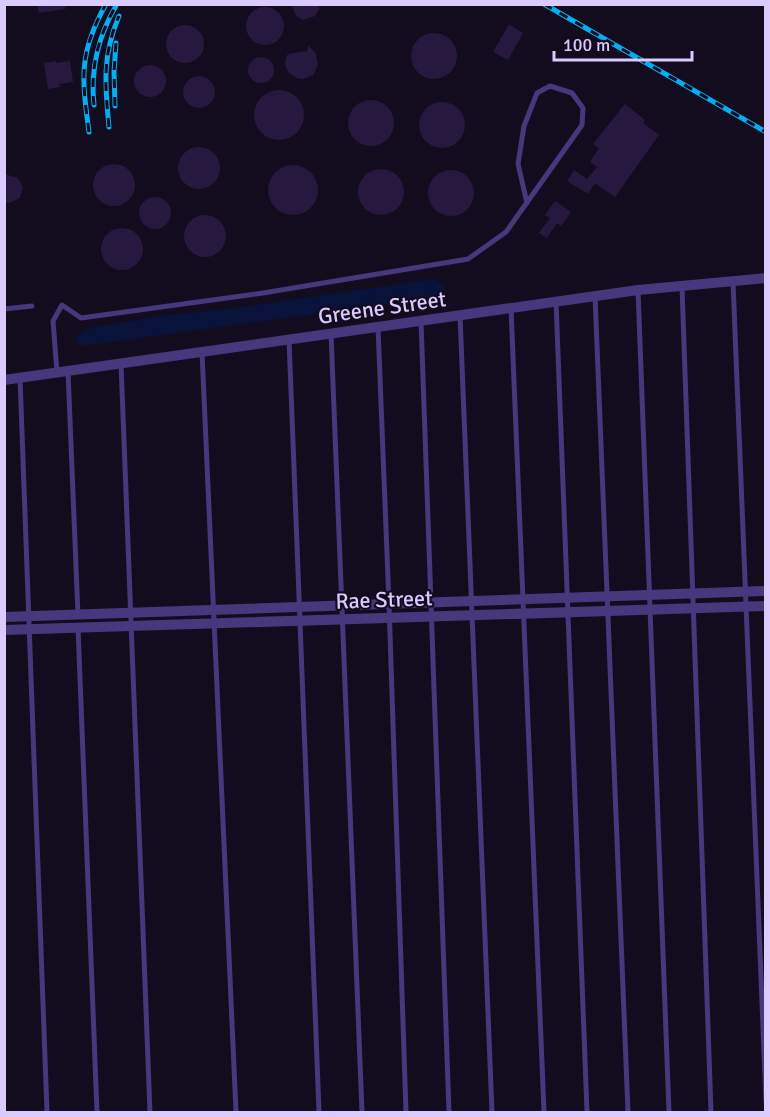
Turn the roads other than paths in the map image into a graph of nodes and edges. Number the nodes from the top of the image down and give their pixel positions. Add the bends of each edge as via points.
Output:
1 (527, 203) junction
2 (765, 278) edge
3 (733, 280) junction
4 (682, 285) junction
5 (638, 290) junction
6 (595, 296) junction
7 (556, 302) junction
8 (32, 306) dead end
9 (511, 308) junction
10 (4, 309) edge
11 (460, 315) junction
12 (421, 321) junction
13 (378, 327) junction
14 (331, 333) junction
15 (289, 339) junction
16 (202, 352) junction
17 (121, 363) junction
18 (63, 372) junction
19 (20, 378) junction
20 (4, 380) edge
21 (765, 591) edge
22 (746, 592) junction
23 (694, 593) junction
24 (651, 595) junction
25 (607, 596) junction
26 (568, 598) junction
27 (523, 599) junction
28 (472, 601) junction
29 (431, 602) junction
30 (389, 604) junction
31 (342, 606) junction
32 (765, 606) edge
33 (299, 607) junction
34 (746, 607) junction
35 (694, 609) junction
36 (213, 610) junction
37 (652, 610) junction
38 (608, 611) junction
39 (569, 612) junction
40 (130, 613) junction
41 (524, 613) junction
42 (78, 615) junction
43 (472, 615) junction
44 (29, 616) junction
45 (4, 617) edge
46 (431, 617) junction
47 (390, 618) junction
48 (343, 619) junction
49 (300, 621) junction
50 (214, 623) junction
51 (131, 625) junction
52 (78, 627) junction
53 (29, 629) junction
54 (4, 630) edge
55 (765, 1102) edge
56 (47, 1113) edge
57 (97, 1113) edge
58 (150, 1113) edge
59 (236, 1113) edge
60 (319, 1113) edge
61 (362, 1113) edge
62 (406, 1113) edge
63 (449, 1113) edge
64 (492, 1113) edge
65 (543, 1113) edge
66 (587, 1113) edge
67 (628, 1113) edge
68 (669, 1113) edge
69 (711, 1113) edge

1 - 1 lane via 582,125 583,108 572,93 550,86 537,93 524,126 518,164
1 - 18 lane via 506,232 468,259 81,318 62,305 53,321
2 - 3 street, Greene Street
3 - 4 street, Greene Street
3 - 22 lane
4 - 5 street, Greene Street
4 - 23 lane
5 - 6 street, Greene Street
5 - 24 lane
6 - 7 street, Greene Street
6 - 25 lane
7 - 9 street, Greene Street
7 - 26 lane
8 - 10 lane
9 - 11 street, Greene Street
9 - 27 lane
11 - 12 street, Greene Street
11 - 28 lane
12 - 13 street, Greene Street
12 - 29 lane
13 - 14 street, Greene Street
13 - 30 lane
14 - 15 street, Greene Street
14 - 31 lane
15 - 16 street, Greene Street
15 - 33 lane
16 - 17 street, Greene Street
16 - 36 lane
17 - 18 street, Greene Street
17 - 40 lane
18 - 19 street, Greene Street
18 - 42 lane
19 - 20 street, Greene Street
19 - 44 lane
21 - 22 street, Rae Street
22 - 23 street, Rae Street
22 - 34 lane
23 - 24 street, Rae Street
23 - 35 lane
24 - 25 street, Rae Street
24 - 37 lane
25 - 26 street, Rae Street
25 - 38 lane
26 - 27 street, Rae Street
26 - 39 lane
27 - 28 street, Rae Street
27 - 41 lane
28 - 29 street, Rae Street
28 - 43 lane
29 - 30 street, Rae Street
29 - 46 lane
30 - 31 street, Rae Street
30 - 47 lane
31 - 33 street, Rae Street
31 - 48 lane
32 - 34 street, Rae Street
33 - 36 street, Rae Street
33 - 49 lane
34 - 35 street, Rae Street
34 - 55 lane
35 - 37 street, Rae Street
35 - 69 lane
36 - 40 street, Rae Street
36 - 50 lane
37 - 38 street, Rae Street
37 - 68 lane
38 - 39 street, Rae Street
38 - 67 lane
39 - 41 street, Rae Street
39 - 66 lane
40 - 42 street, Rae Street
40 - 51 lane
41 - 43 street, Rae Street
41 - 65 lane
42 - 44 street, Rae Street
42 - 52 lane
43 - 46 street, Rae Street
43 - 64 lane
44 - 45 street, Rae Street
44 - 53 lane
46 - 47 street, Rae Street
46 - 63 lane
47 - 48 street, Rae Street
47 - 62 lane
48 - 49 street, Rae Street
48 - 61 lane
49 - 50 street, Rae Street
49 - 60 lane
50 - 51 street, Rae Street
50 - 59 lane
51 - 52 street, Rae Street
51 - 58 lane
52 - 53 street, Rae Street
52 - 57 lane
53 - 54 street, Rae Street
53 - 56 lane

